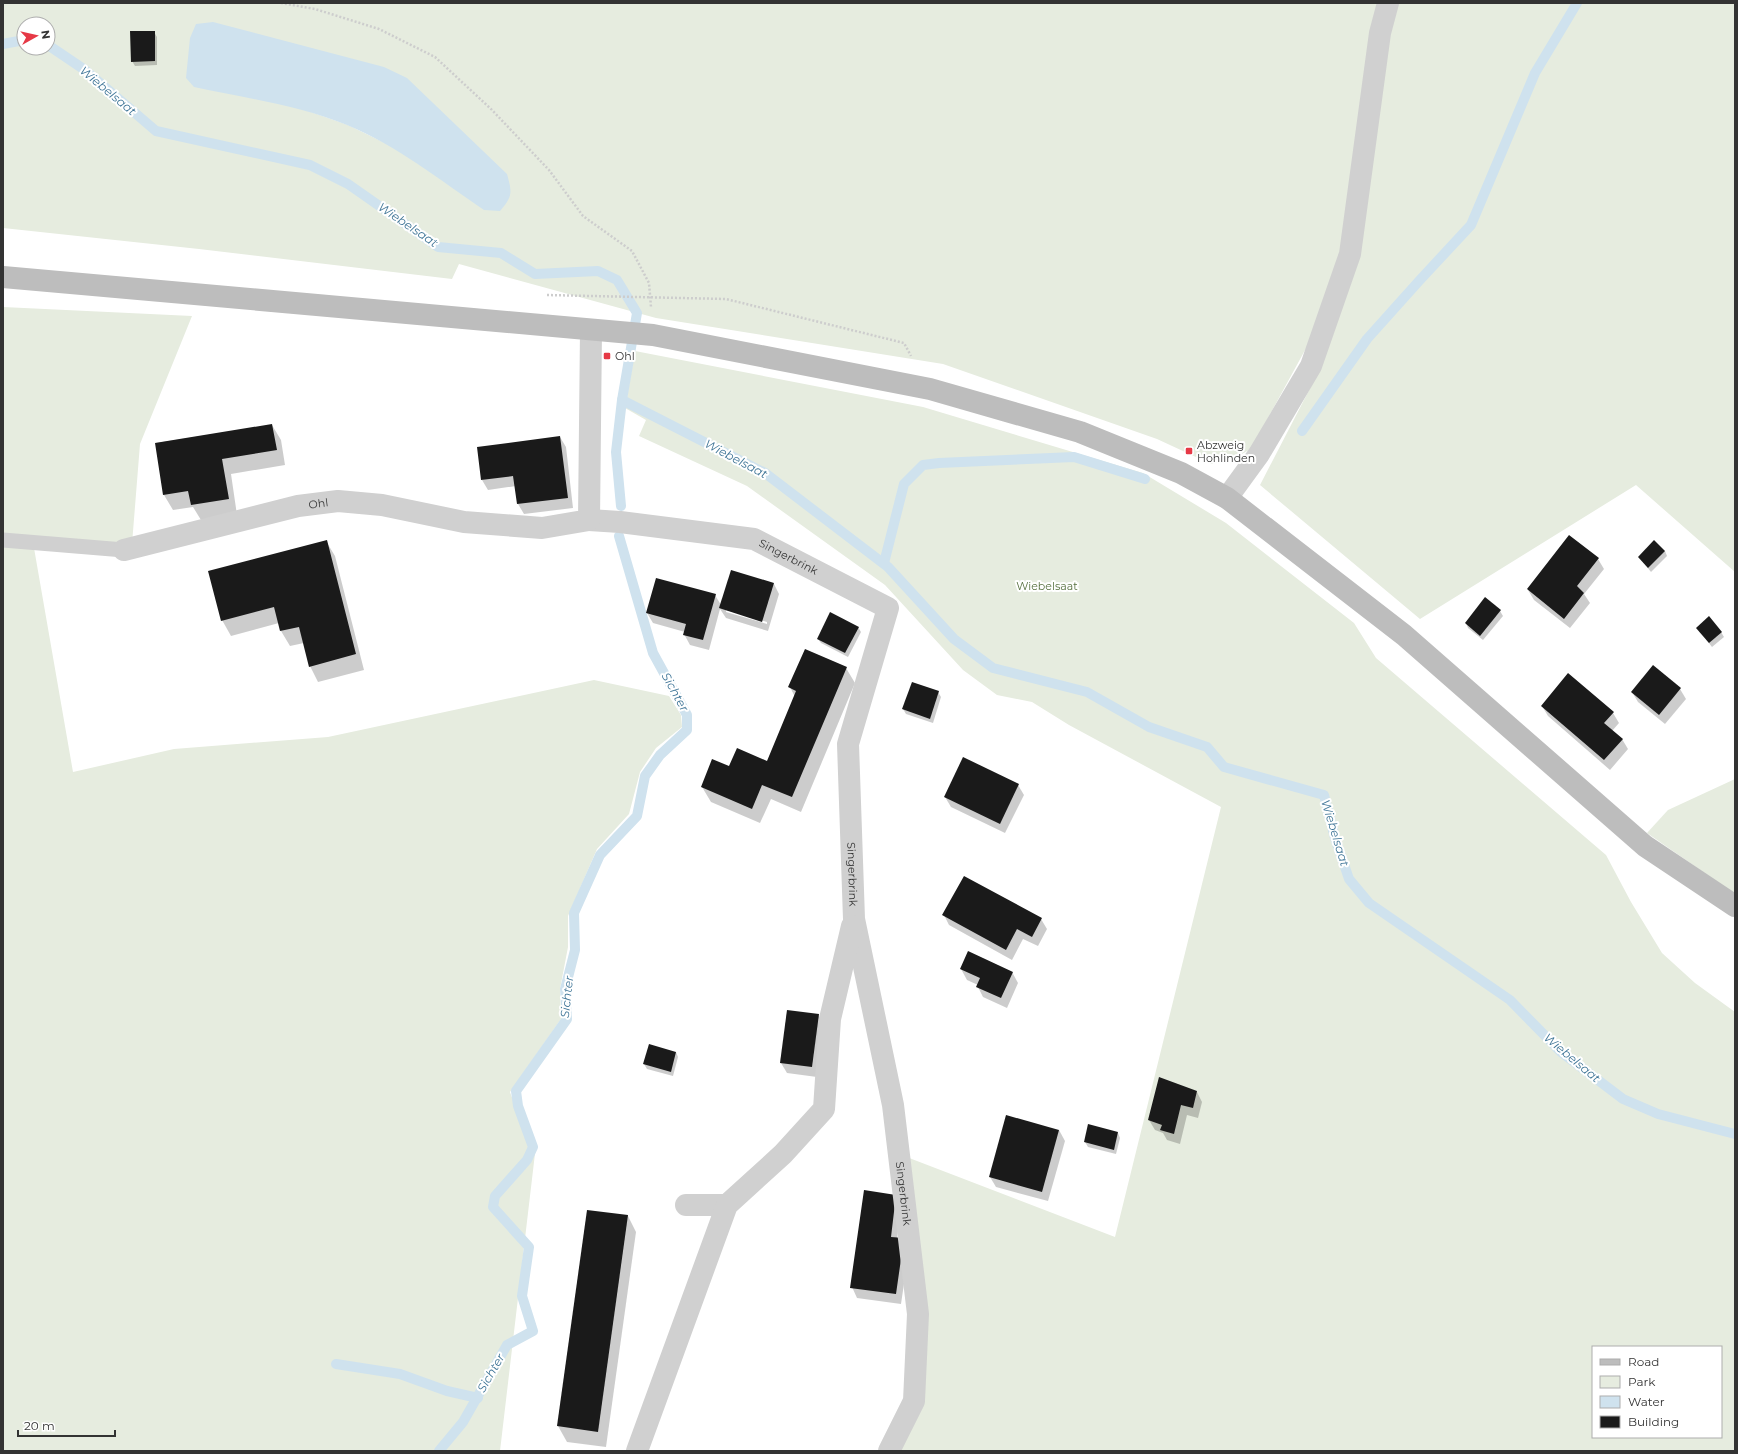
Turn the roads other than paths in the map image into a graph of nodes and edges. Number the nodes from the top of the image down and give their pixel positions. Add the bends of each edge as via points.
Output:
1 (1388, 3) edge
2 (3, 277) edge
3 (599, 331) junction
4 (1227, 498) junction
5 (589, 520) junction
6 (3, 540) edge
7 (124, 550) joint
8 (1735, 906) edge
9 (854, 920) junction
10 (686, 1205) dead end
11 (727, 1205) junction
12 (636, 1451) edge
13 (889, 1451) edge

1 - 4 street via 1380,33 1350,254 1311,366 1260,454
2 - 3 main road
3 - 4 main road via 653,335 930,389 1080,432 1181,473
3 - 5 street
4 - 8 main road via 1404,635 1644,846
5 - 7 street, Ohl via 542,528 488,524 464,522 382,505 338,501 298,506
5 - 9 street, Singerbrink via 754,539 888,608 848,744
6 - 7 lane
9 - 11 street via 830,1019 824,1109 783,1154
9 - 13 street, Singerbrink via 893,1104 918,1314 914,1401
10 - 11 street
11 - 12 street

